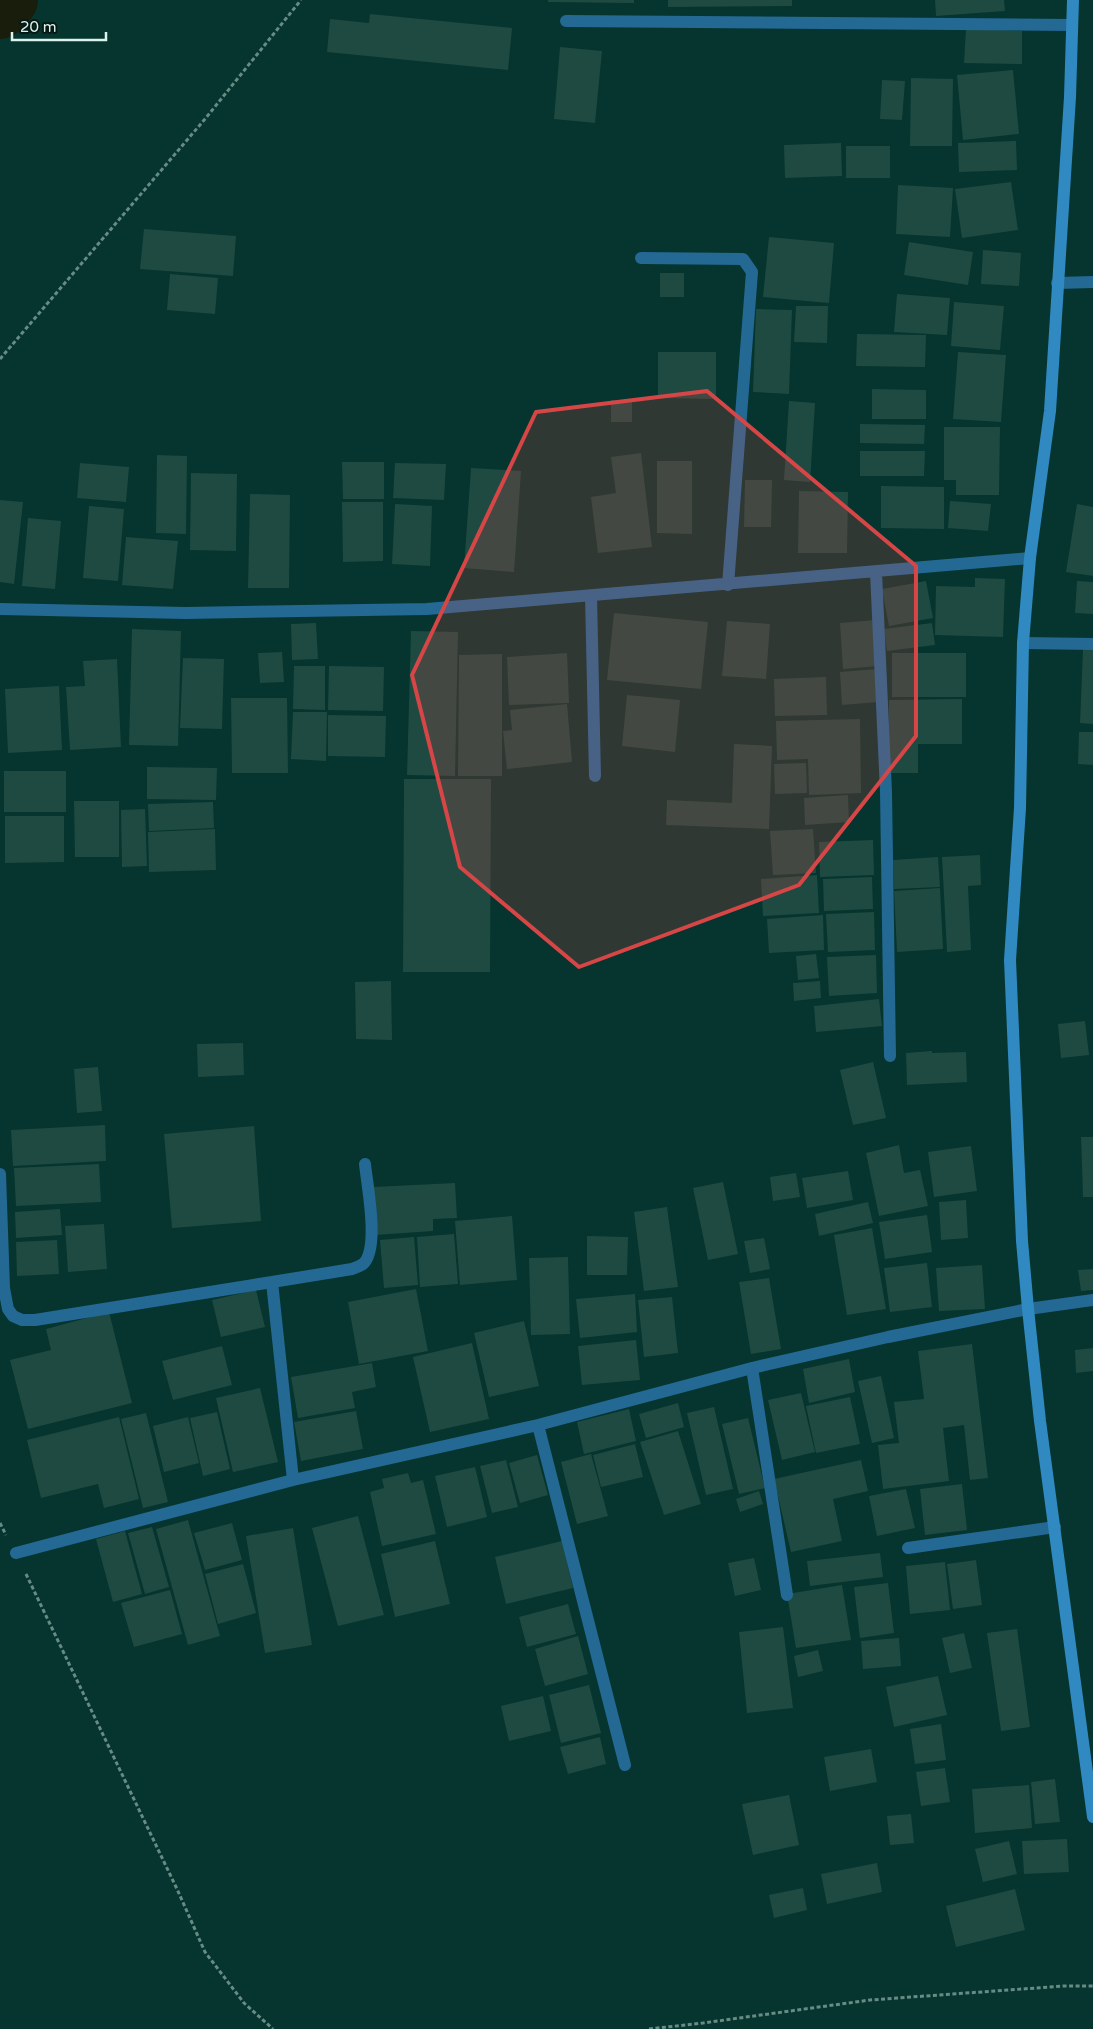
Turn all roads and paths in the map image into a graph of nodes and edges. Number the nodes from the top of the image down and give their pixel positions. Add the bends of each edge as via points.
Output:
1 (302, 0) edge
2 (1073, 0) edge
3 (566, 21) dead end
4 (1072, 25) junction
5 (640, 258) dead end
6 (1093, 282) edge
7 (1057, 283) junction
8 (0, 359) edge
9 (1030, 558) junction
10 (876, 572) junction
11 (728, 585) junction
12 (591, 596) junction
13 (0, 608) edge
14 (1022, 643) junction
15 (1093, 644) edge
16 (595, 776) dead end
17 (890, 1056) dead end
18 (365, 1164) dead end
19 (0, 1174) edge
20 (272, 1282) junction
21 (1093, 1300) edge
22 (1028, 1309) junction
23 (752, 1368) junction
24 (538, 1425) junction
25 (293, 1480) junction
26 (0, 1522) edge
27 (1055, 1527) junction
28 (908, 1548) dead end
29 (16, 1553) junction
30 (787, 1595) dead end
31 (626, 1765) dead end
32 (1093, 1817) edge
33 (1093, 1986) edge
34 (273, 2029) edge
35 (649, 2029) edge

1 - 8 path via 199,127
2 - 4 main road
3 - 4 street
4 - 7 main road
5 - 11 street via 742,259 752,272
6 - 7 street
7 - 9 main road via 1050,411
9 - 10 street
9 - 14 main road
10 - 11 street
10 - 17 street via 886,792
11 - 12 street
12 - 13 street via 427,609 186,613
12 - 16 street
14 - 15 street
14 - 22 main road via 1020,808 1010,960
18 - 20 street via 373,1227 368,1258 352,1269
19 - 20 street via 4,1288 8,1309 22,1320
20 - 25 street
21 - 22 street
22 - 23 street
22 - 27 main road
23 - 24 street
23 - 30 street
24 - 25 street
24 - 31 street
25 - 29 street
26 - 29 path
27 - 28 street
27 - 32 main road
29 - 34 path via 205,1952 244,2003
33 - 35 path via 870,2000

